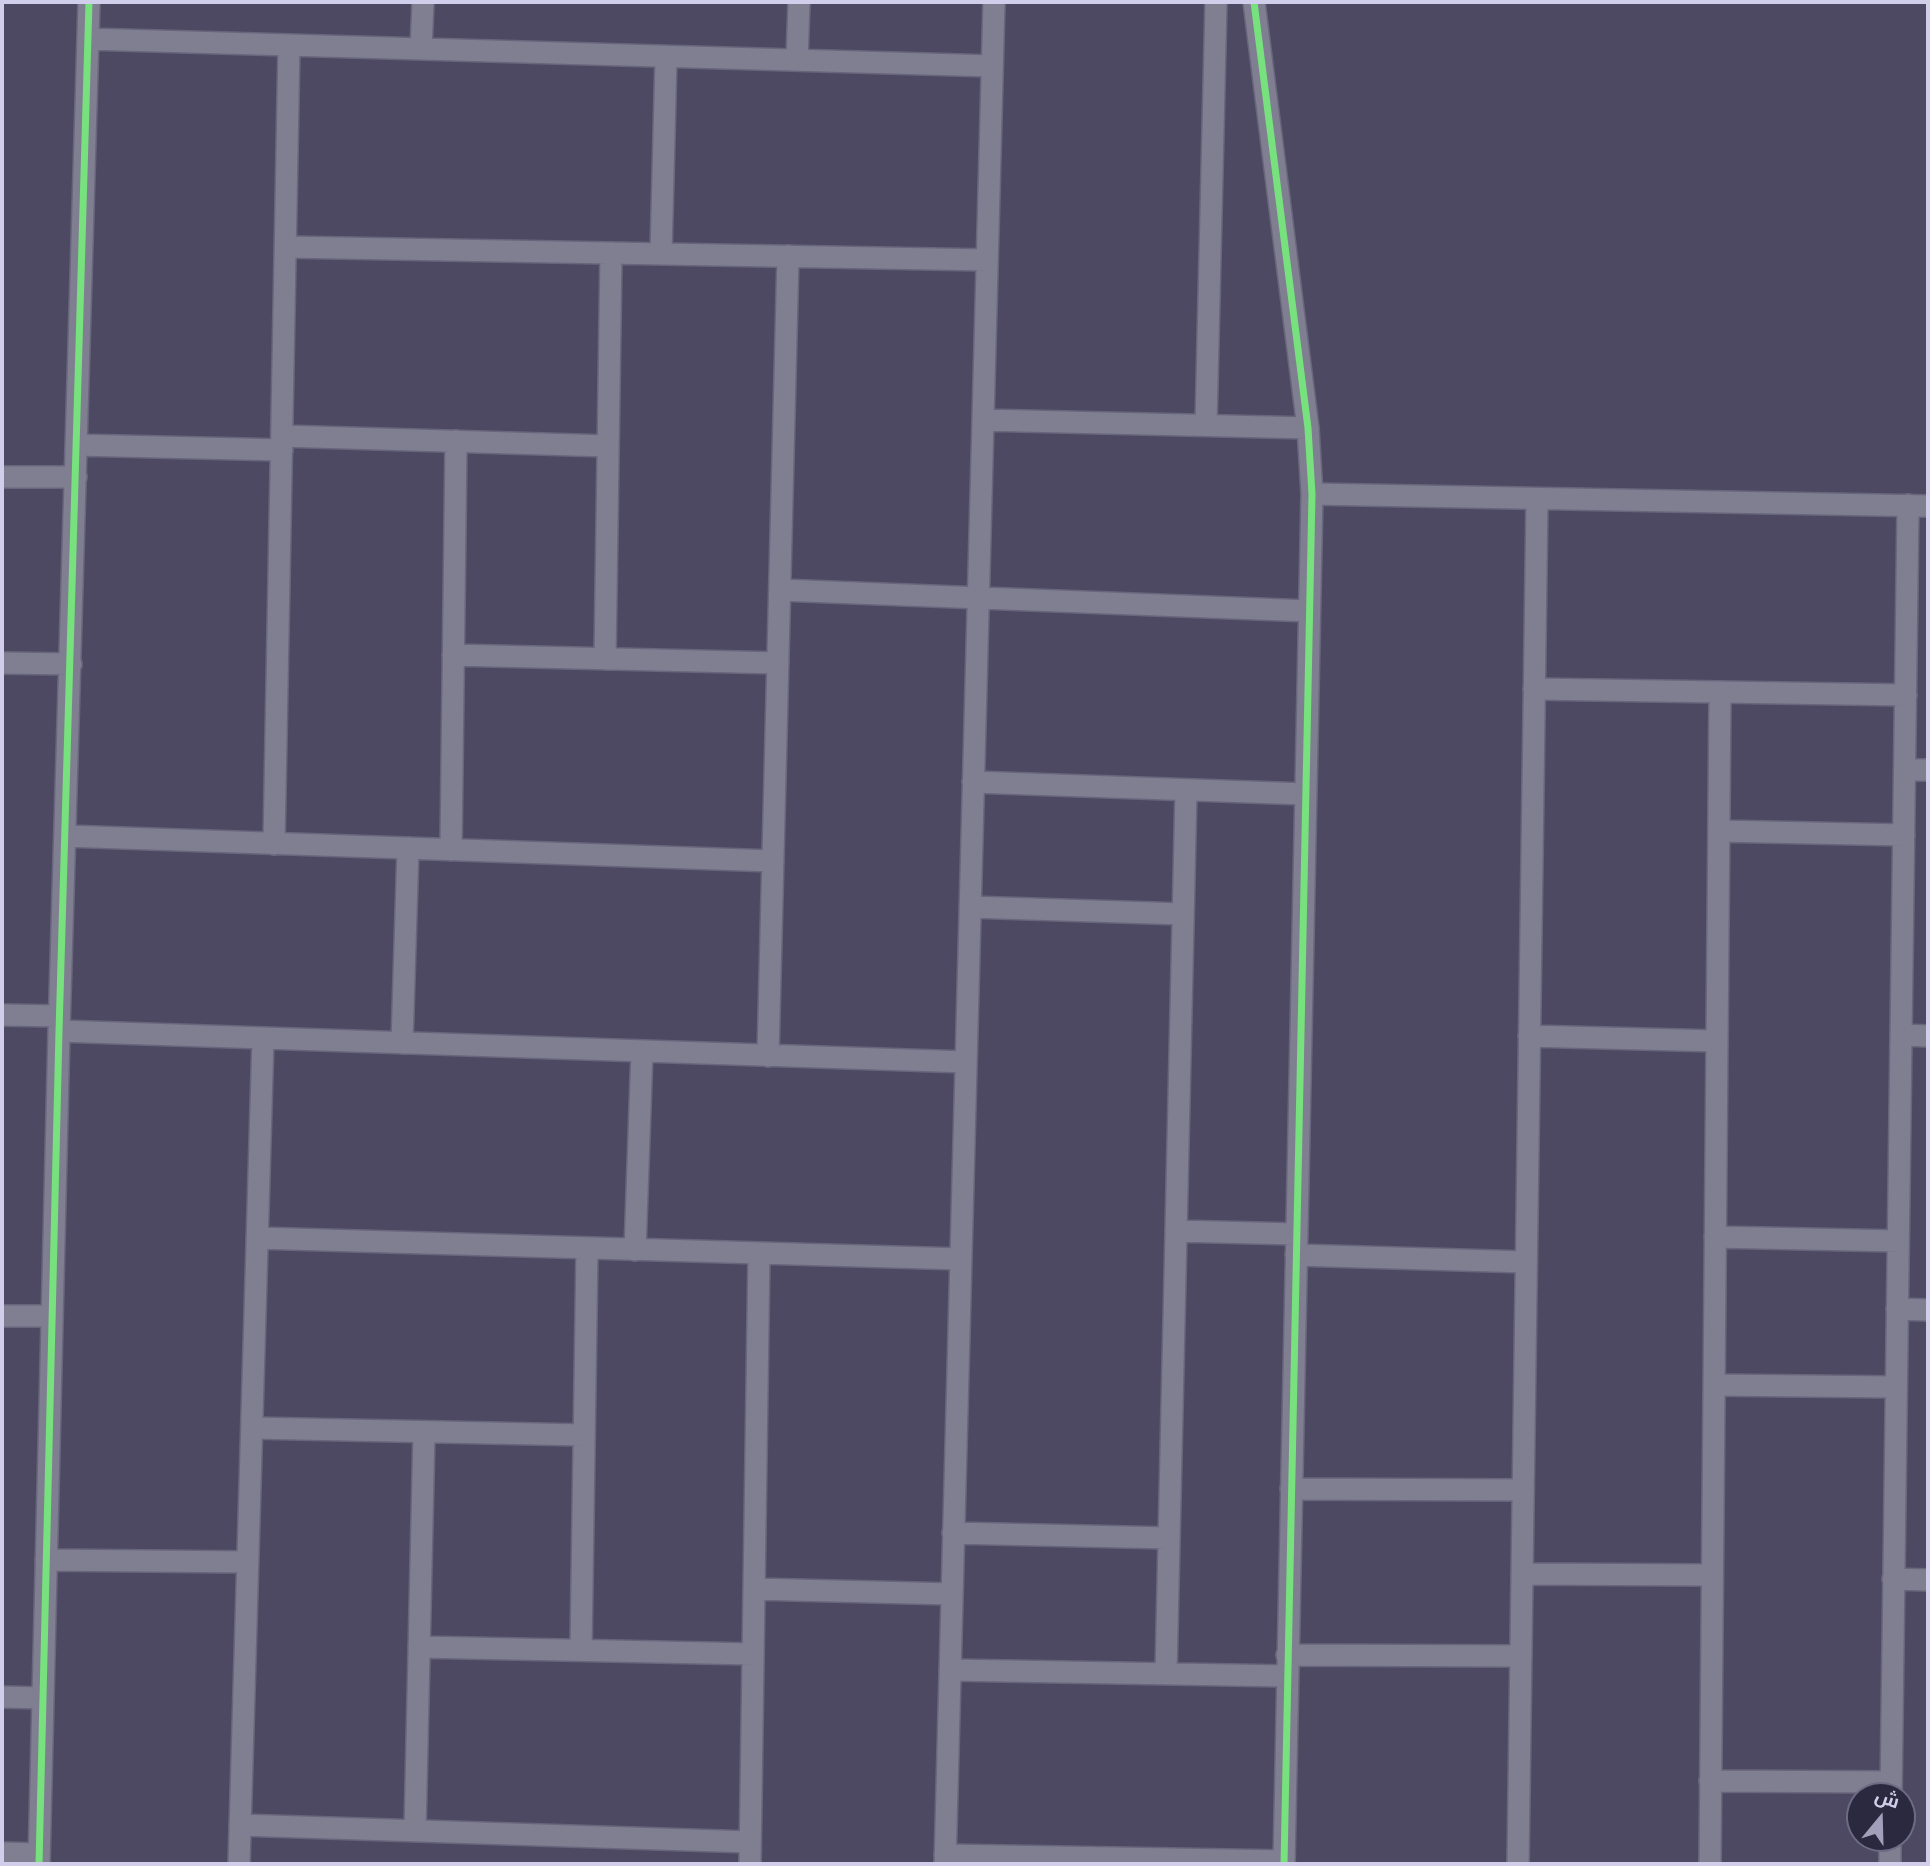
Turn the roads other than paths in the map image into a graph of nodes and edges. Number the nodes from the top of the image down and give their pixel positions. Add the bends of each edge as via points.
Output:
1 (89, 2) edge
2 (423, 2) edge
3 (799, 2) edge
4 (994, 2) edge
5 (1216, 2) edge
6 (1254, 2) edge
7 (88, 39) junction
8 (289, 45) junction
9 (421, 49) junction
10 (666, 57) junction
11 (797, 60) junction
12 (992, 66) junction
13 (286, 247) junction
14 (611, 253) junction
15 (661, 254) junction
16 (788, 256) junction
17 (988, 260) junction
18 (983, 420) junction
19 (1206, 425) junction
20 (1308, 428) junction
21 (456, 440) junction
22 (282, 443) junction
23 (77, 444) junction
24 (608, 446) junction
25 (2, 477) edge
26 (76, 478) junction
27 (1312, 494) junction
28 (1536, 499) junction
29 (1918, 506) edge
30 (780, 590) junction
31 (978, 598) junction
32 (1309, 611) junction
33 (453, 655) junction
34 (605, 659) junction
35 (2, 663) edge
36 (778, 663) junction
37 (71, 664) junction
38 (1534, 689) junction
39 (1720, 692) junction
40 (1906, 695) junction
41 (1905, 769) junction
42 (1928, 770) edge
43 (973, 782) junction
44 (1186, 790) junction
45 (1305, 794) junction
46 (1719, 831) junction
47 (1904, 835) junction
48 (66, 836) junction
49 (274, 844) junction
50 (408, 848) junction
51 (451, 850) junction
52 (773, 861) junction
53 (970, 907) junction
54 (1183, 914) junction
55 (2, 1015) edge
56 (59, 1024) junction
57 (1901, 1035) junction
58 (1529, 1036) junction
59 (1928, 1036) edge
60 (263, 1038) junction
61 (1717, 1041) junction
62 (402, 1043) junction
63 (642, 1051) junction
64 (768, 1055) junction
65 (966, 1062) junction
66 (1176, 1231) junction
67 (1715, 1237) junction
68 (257, 1238) junction
69 (1898, 1241) junction
70 (1296, 1245) junction
71 (587, 1248) junction
72 (635, 1250) junction
73 (759, 1253) junction
74 (961, 1259) junction
75 (1526, 1262) junction
76 (1897, 1309) junction
77 (1928, 1310) edge
78 (2, 1316) edge
79 (52, 1317) junction
80 (1714, 1385) junction
81 (1896, 1387) junction
82 (252, 1428) junction
83 (424, 1432) junction
84 (584, 1435) junction
85 (1291, 1489) junction
86 (1523, 1490) junction
87 (953, 1533) junction
88 (1169, 1538) junction
89 (46, 1560) junction
90 (247, 1562) junction
91 (1522, 1574) junction
92 (1712, 1575) junction
93 (1894, 1579) junction
94 (1928, 1580) edge
95 (754, 1589) junction
96 (952, 1594) junction
97 (419, 1647) junction
98 (581, 1650) junction
99 (753, 1654) junction
100 (1521, 1656) junction
101 (1287, 1665) junction
102 (950, 1670) junction
103 (1166, 1674) junction
104 (2, 1697) edge
105 (43, 1698) junction
106 (1710, 1781) junction
107 (1891, 1782) edge
108 (1846, 1787) edge
109 (240, 1825) junction
110 (415, 1831) junction
111 (750, 1842) junction
112 (2, 1853) edge
113 (39, 1859) edge
114 (945, 1860) edge
115 (1284, 1863) edge
116 (239, 1864) edge
117 (750, 1864) edge
118 (1518, 1864) edge
119 (1710, 1864) edge

1 - 7 street
2 - 9 street
3 - 11 street
4 - 12 street
5 - 19 street
6 - 20 street
7 - 8 street
7 - 23 street
8 - 9 street
8 - 13 street
9 - 10 street
10 - 11 street
10 - 15 street
11 - 12 street
12 - 17 street
13 - 14 street
13 - 22 street
14 - 15 street
14 - 24 street
15 - 16 street
16 - 17 street
16 - 30 street
17 - 18 street
18 - 19 street
18 - 31 street
19 - 20 street
20 - 27 street
21 - 22 street
21 - 24 street
21 - 33 street
22 - 23 street
22 - 49 street
23 - 26 street
24 - 34 street
25 - 26 street
26 - 37 street
27 - 28 street
27 - 32 street
28 - 29 street
28 - 38 street
29 - 40 street
30 - 31 street
30 - 36 street
31 - 32 street
31 - 43 street
32 - 45 street
33 - 34 street
33 - 51 street
34 - 36 street
35 - 37 street
36 - 52 street
37 - 48 street
38 - 39 street
38 - 58 street
39 - 40 street
39 - 46 street
40 - 41 street
41 - 42 street
41 - 47 street
43 - 44 street
43 - 53 street
44 - 45 street
44 - 54 street
45 - 70 street
46 - 47 street
46 - 61 street
47 - 57 street
48 - 49 street
48 - 56 street
49 - 50 street
50 - 51 street
50 - 62 street
51 - 52 street
52 - 64 street
53 - 54 street
53 - 65 street
54 - 66 street
55 - 56 street
56 - 60 street
56 - 79 street
57 - 59 street
57 - 69 street
58 - 61 street
58 - 75 street
60 - 62 street
60 - 68 street
61 - 67 street
62 - 63 street
63 - 64 street
63 - 72 street
64 - 65 street
65 - 74 street
66 - 70 street
66 - 88 street
67 - 69 street
67 - 80 street
68 - 71 street
68 - 82 street
69 - 76 street
70 - 75 street
70 - 85 street
71 - 72 street
71 - 84 street
72 - 73 street
73 - 74 street
73 - 95 street
74 - 87 street
75 - 86 street
76 - 77 street
76 - 81 street
78 - 79 street
79 - 89 street
80 - 81 street
80 - 92 street
81 - 93 street
82 - 83 street
82 - 90 street
83 - 84 street
83 - 97 street
84 - 98 street
85 - 86 street
85 - 101 street
86 - 91 street
87 - 88 street
87 - 96 street
88 - 103 street
89 - 90 street
89 - 105 street
90 - 109 street
91 - 92 street
91 - 100 street
92 - 106 street
93 - 94 street
93 - 107 street
95 - 96 street
95 - 99 street
96 - 102 street
97 - 98 street
97 - 110 street
98 - 99 street
99 - 111 street
100 - 101 street
100 - 118 street
101 - 103 street
101 - 115 street
102 - 103 street
102 - 114 street
104 - 105 street
105 - 113 street
106 - 108 street
106 - 119 street
109 - 110 street
109 - 116 street
110 - 111 street
111 - 117 street
112 - 113 street
114 - 115 street

